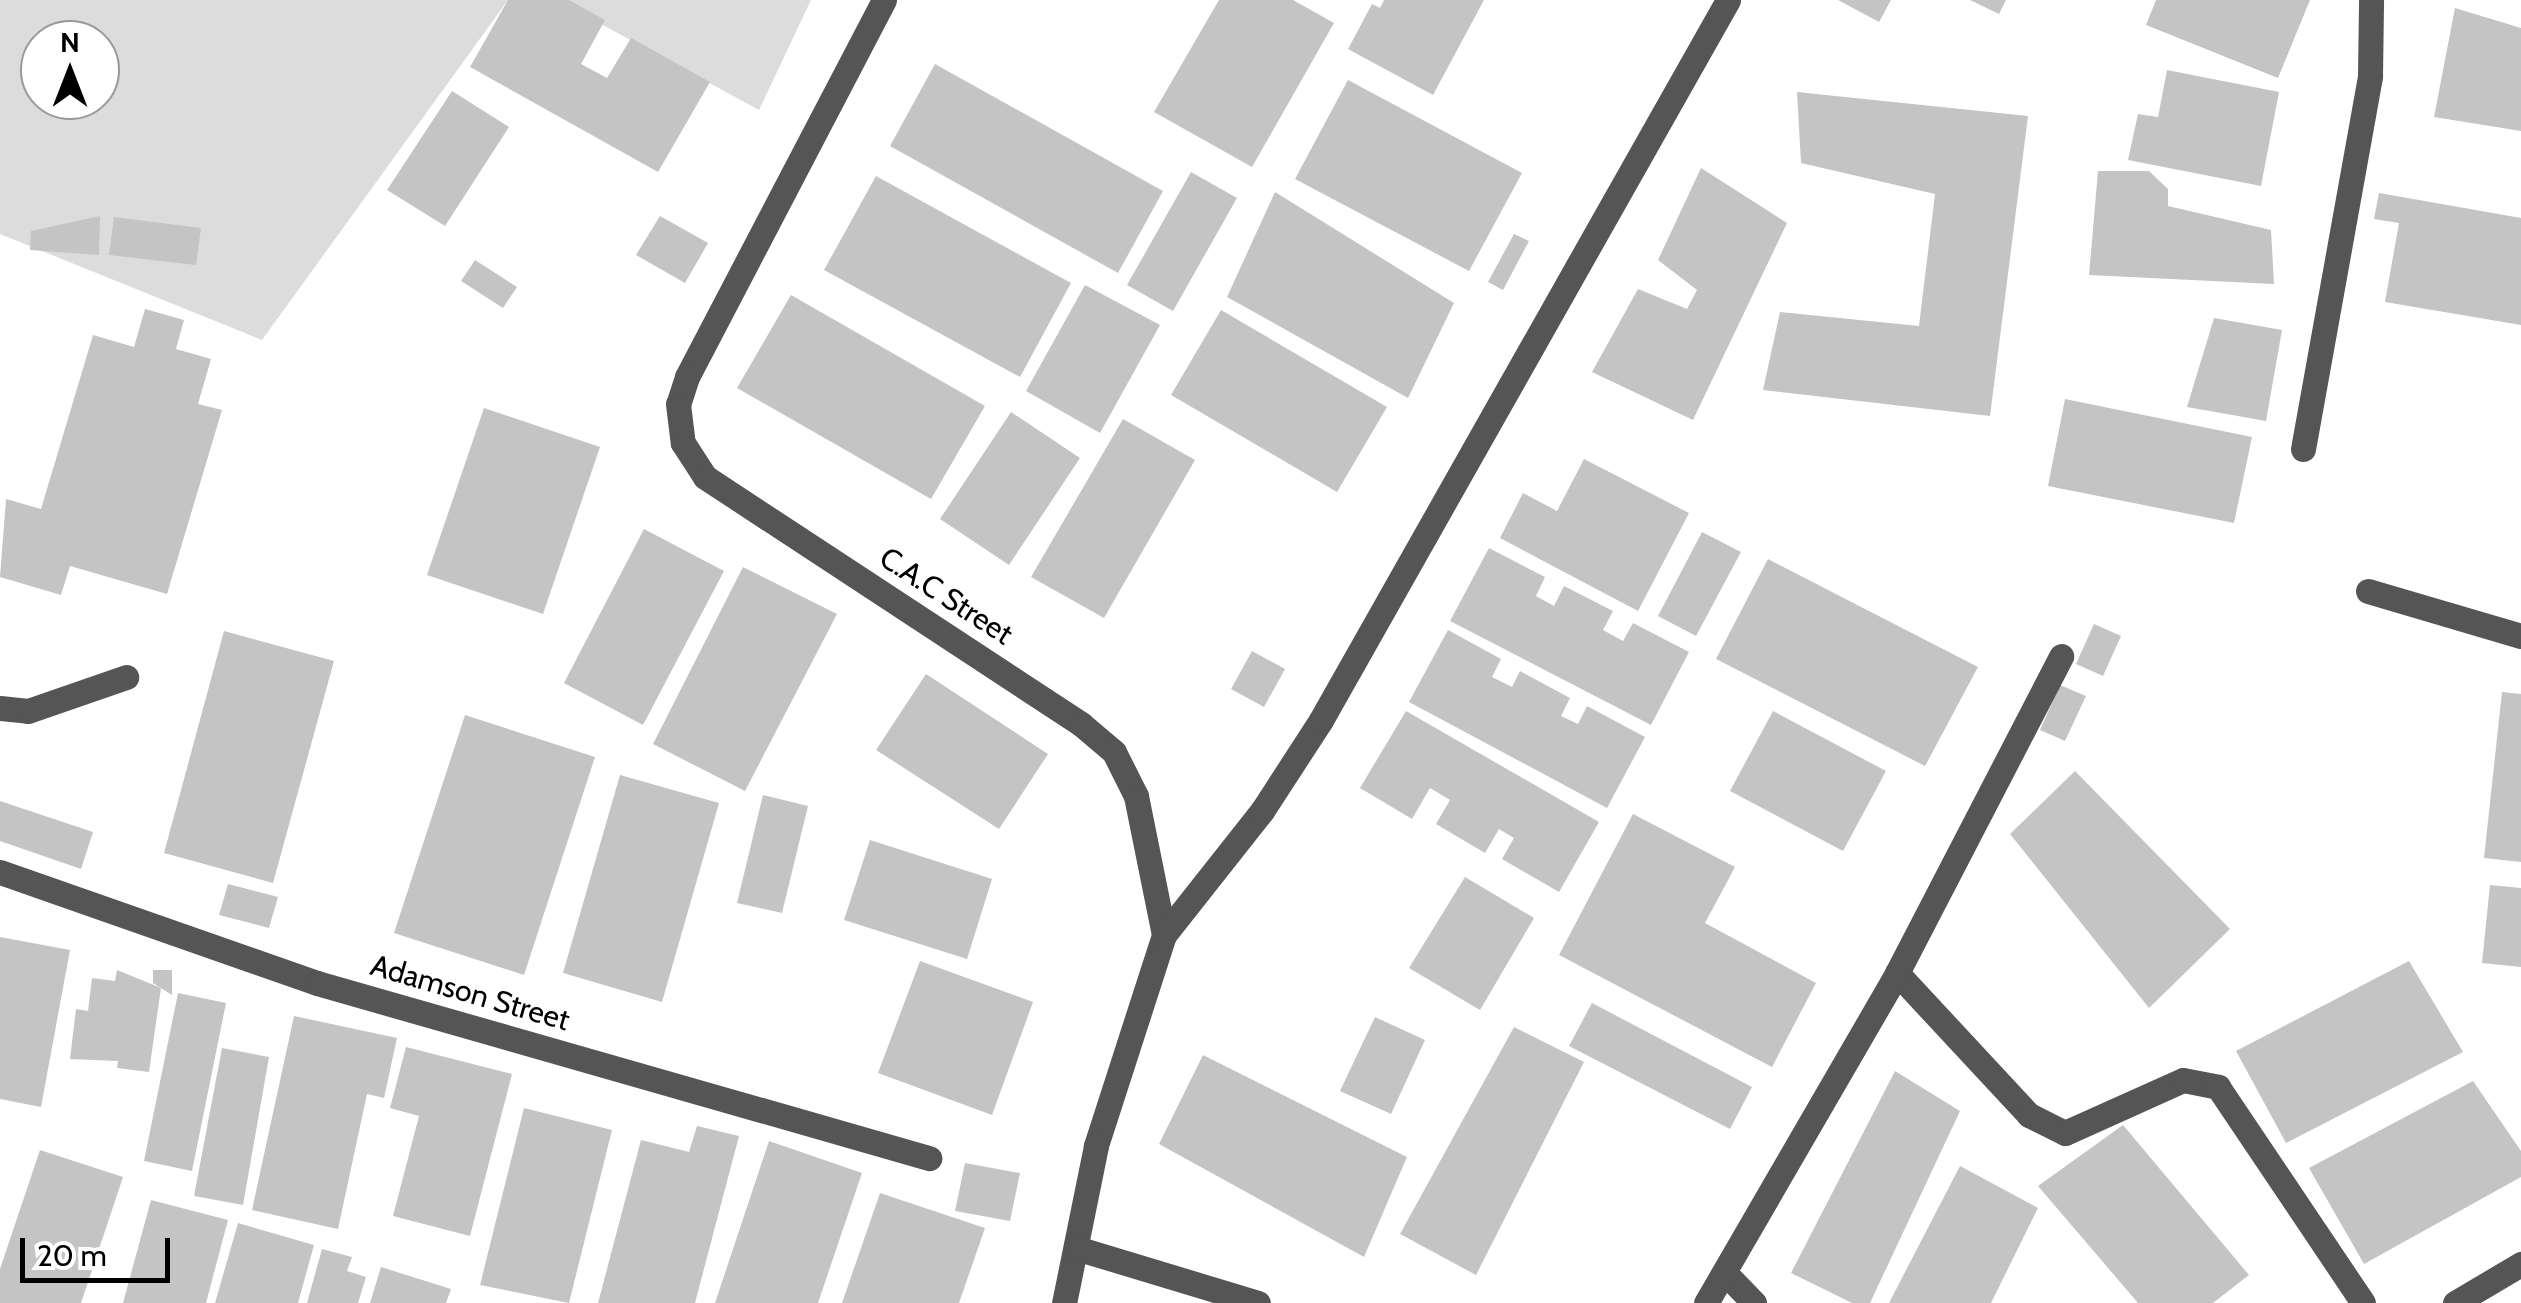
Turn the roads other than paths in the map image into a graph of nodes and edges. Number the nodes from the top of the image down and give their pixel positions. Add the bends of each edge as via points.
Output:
1 (884, 0) edge
2 (1728, 0) edge
3 (2371, 0) edge
4 (2303, 449) dead end
5 (2368, 591) dead end
6 (2521, 636) edge
7 (2061, 656) dead end
8 (126, 677) dead end
9 (0, 708) edge
10 (0, 872) edge
11 (1164, 935) junction
12 (1897, 974) junction
13 (929, 1158) dead end
14 (1076, 1248) junction
15 (2521, 1264) edge
16 (1726, 1274) junction
17 (1064, 1303) edge
18 (1258, 1303) edge
19 (1706, 1303) edge
20 (1754, 1303) edge
21 (2364, 1303) edge
22 (2454, 1303) edge

1 - 11 street, C.A.C Street via 687,377 678,404 682,444 705,477 1114,752 1136,796
2 - 11 street via 1321,720 1262,811
3 - 4 street via 2370,76
5 - 6 street
7 - 12 street
8 - 9 street via 28,710
10 - 13 street, Adamson Street via 316,983
11 - 14 street via 1128,1028
12 - 16 street
12 - 21 street via 2028,1115 2065,1133 2183,1080 2218,1086
14 - 17 street
14 - 18 street
15 - 22 street
16 - 19 street
16 - 20 street

